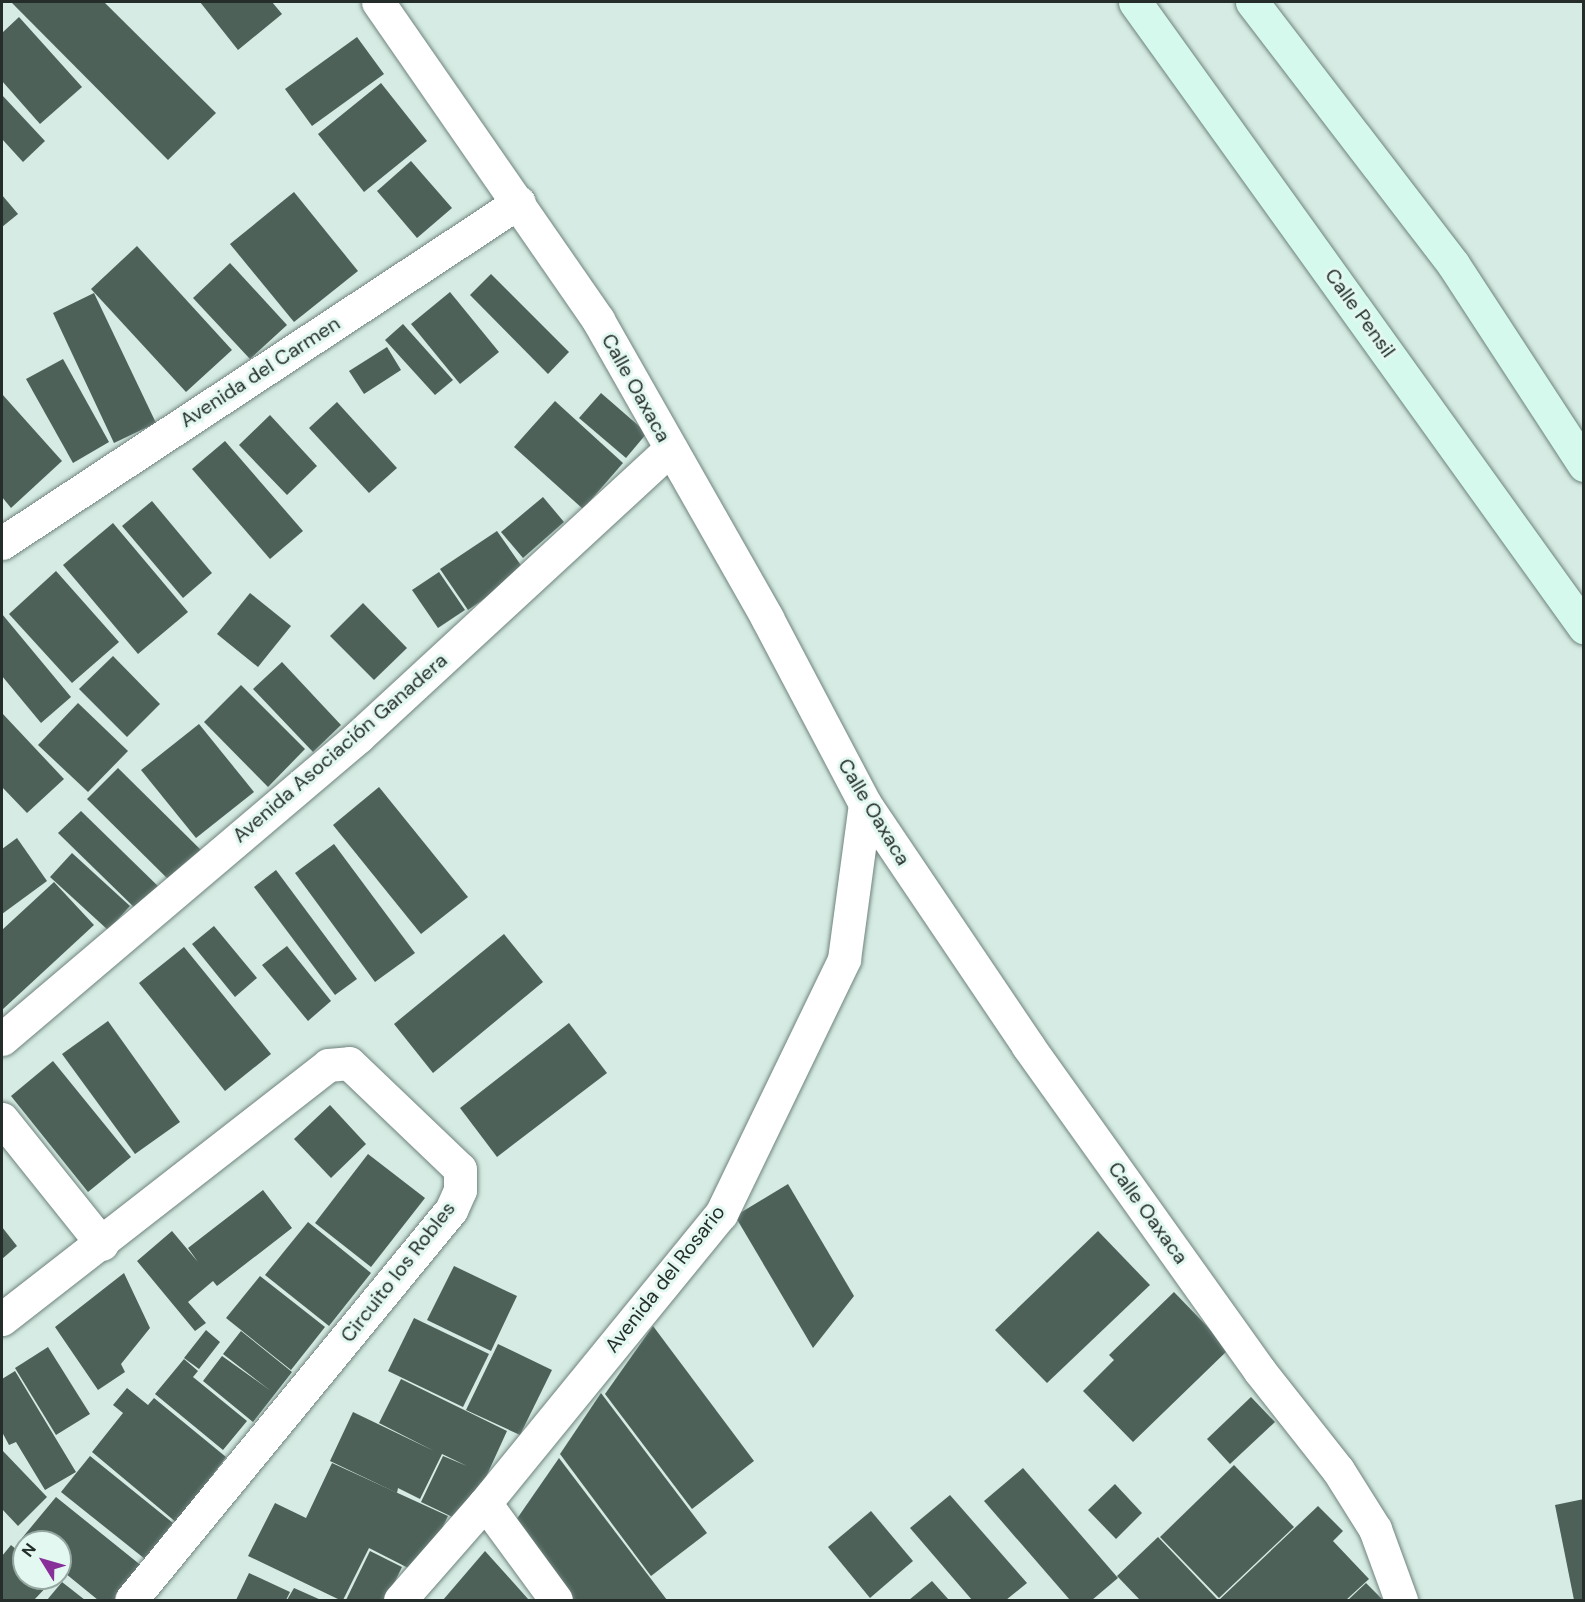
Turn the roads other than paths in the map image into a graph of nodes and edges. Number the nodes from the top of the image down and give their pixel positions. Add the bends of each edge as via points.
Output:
1 (378, 2) edge
2 (1135, 2) edge
3 (1251, 2) edge
4 (519, 202) junction
5 (670, 449) junction
6 (1584, 465) edge
7 (2, 543) edge
8 (1584, 627) edge
9 (865, 804) junction
10 (2, 1039) edge
11 (2, 1119) edge
12 (102, 1244) junction
13 (2, 1319) edge
14 (485, 1503) junction
15 (130, 1600) edge
16 (400, 1600) edge
17 (556, 1600) edge
18 (1401, 1600) edge

1 - 4 street, Calle Oaxaca
2 - 8 main road, Calle Pensil
3 - 6 main road via 1453,264
4 - 5 street, Calle Oaxaca via 598,320
4 - 7 street, Avenida del Carmen
5 - 9 street, Calle Oaxaca via 767,618
5 - 10 street, Avenida Asociación Ganadera via 358,737
9 - 14 street, Avenida del Rosario via 844,959 721,1214
9 - 18 street, Calle Oaxaca via 1028,1046 1259,1370 1338,1470 1375,1529
11 - 12 street
12 - 13 street, Circuito los Robles
12 - 15 street, Circuito los Robles via 328,1065 349,1063 460,1169 460,1190 451,1210
14 - 16 street, Avenida del Rosario
14 - 17 street

